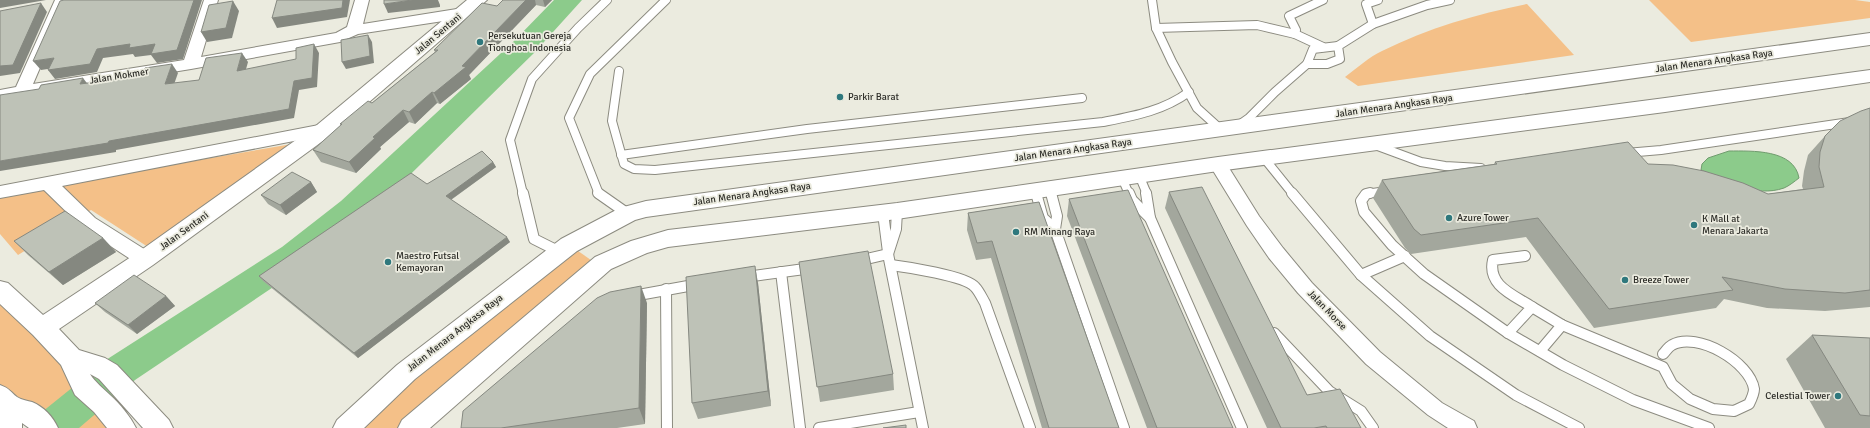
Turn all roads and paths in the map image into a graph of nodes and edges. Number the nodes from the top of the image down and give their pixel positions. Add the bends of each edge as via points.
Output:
1 (211, 0) edge
2 (362, 0) edge
3 (478, 0) edge
4 (607, 0) edge
5 (666, 0) edge
6 (1152, 0) edge
7 (1323, 0) edge
8 (1378, 0) edge
9 (1450, 0) edge
10 (1426, 2) edge
11 (60, 3) edge
12 (463, 13) junction
13 (1373, 24) junction
14 (1156, 28) junction
15 (354, 30) junction
16 (1295, 34) junction
17 (1870, 39) edge
18 (1338, 46) junction
19 (1323, 47) junction
20 (191, 64) junction
21 (1307, 64) junction
22 (619, 71) dead end
23 (1870, 76) edge
24 (22, 91) junction
25 (1189, 92) junction
26 (0, 95) edge
27 (1082, 98) dead end
28 (1870, 119) edge
29 (324, 130) junction
30 (1226, 130) junction
31 (1371, 144) junction
32 (1617, 154) edge
33 (621, 155) junction
34 (1264, 158) junction
35 (1218, 164) junction
36 (1131, 176) junction
37 (1467, 178) edge
38 (48, 182) junction
39 (1042, 188) junction
40 (1397, 189) edge
41 (0, 192) edge
42 (637, 211) junction
43 (890, 212) junction
44 (1150, 218) junction
45 (1055, 229) junction
46 (584, 237) junction
47 (660, 239) junction
48 (560, 252) junction
49 (888, 254) junction
50 (1405, 256) junction
51 (1525, 256) dead end
52 (613, 258) junction
53 (145, 259) junction
54 (850, 262) edge
55 (891, 264) junction
56 (820, 266) edge
57 (781, 272) junction
58 (1361, 275) junction
59 (735, 279) edge
60 (712, 282) edge
61 (666, 289) junction
62 (0, 290) edge
63 (622, 299) edge
64 (1532, 307) junction
65 (1562, 325) junction
66 (42, 328) junction
67 (1274, 333) edge
68 (1508, 333) junction
69 (1540, 351) junction
70 (1663, 354) dead end
71 (71, 360) junction
72 (6, 410) edge
73 (919, 412) junction
74 (44, 427) edge
75 (414, 427) edge
76 (123, 428) edge
77 (160, 428) edge
78 (346, 428) edge
79 (667, 428) edge
80 (800, 428) edge
81 (819, 428) edge
82 (923, 428) edge
83 (1030, 428) edge
84 (1124, 428) edge
85 (1242, 428) edge
86 (1373, 428) edge
87 (1466, 428) edge
88 (1579, 428) edge
89 (1709, 428) edge

1 - 20 street
2 - 15 street
3 - 12 street, Jalan Sentani
4 - 48 lane via 532,79 510,140 534,239
5 - 42 lane via 590,74 569,118 599,194
6 - 14 lane
7 - 16 lane via 1289,16 1296,30
8 - 13 lane via 1366,4
9 - 10 lane
10 - 13 lane
11 - 24 street
12 - 15 street, Jalan Mokmer
12 - 29 street, Jalan Sentani
13 - 18 lane
14 - 16 lane via 1257,26
14 - 25 lane
15 - 20 street, Jalan Mokmer via 340,37
16 - 19 lane
17 - 30 street, Jalan Menara Angkasa Raya
18 - 19 lane
18 - 21 lane via 1340,59 1327,64
19 - 21 lane via 1313,49
20 - 24 street, Jalan Mokmer
21 - 30 lane via 1249,118
22 - 33 lane via 612,121
23 - 31 street
24 - 26 street, Jalan Mokmer
25 - 30 lane via 1197,108 1218,127
25 - 33 lane via 1180,100 1156,111 1095,123 655,170 634,169 624,164
27 - 33 lane via 815,128
28 - 32 lane via 1661,150
29 - 38 street, Jalan Sentani
29 - 53 street, Jalan Sentani
30 - 34 street
30 - 42 street, Jalan Menara Angkasa Raya
31 - 34 street
31 - 37 lane via 1421,162 1491,171
34 - 35 street
34 - 58 lane
35 - 36 street
35 - 87 street, Jalan Morse via 1253,221 1305,288 1373,358 1435,409
36 - 39 street
36 - 44 lane via 1148,198
36 - 44 lane via 1132,200
38 - 41 street, Jalan Sentani
38 - 53 street via 89,223
39 - 43 street
39 - 45 lane via 1057,216
39 - 45 lane via 1043,218
40 - 50 lane via 1366,194 1361,201 1364,212
42 - 46 street, Jalan Menara Angkasa Raya
42 - 47 street
43 - 47 street
43 - 49 lane
43 - 49 lane via 896,229
44 - 85 lane
45 - 84 lane
46 - 48 street, Jalan Menara Angkasa Raya via 569,244
46 - 52 street
47 - 52 street
48 - 78 street, Jalan Menara Angkasa Raya via 406,372
49 - 54 lane
49 - 55 lane
50 - 58 lane
50 - 68 lane via 1424,274
51 - 64 lane via 1493,260 1491,270 1496,283
52 - 75 street via 603,263
53 - 66 street, Jalan Sentani
55 - 73 lane
55 - 83 lane via 945,275 975,286 986,303
56 - 57 lane
57 - 59 lane
57 - 80 lane
58 - 88 lane via 1430,336 1516,395
60 - 61 lane
61 - 63 lane
61 - 79 lane
62 - 66 street
64 - 65 lane
64 - 68 lane
65 - 69 lane
65 - 70 lane via 1663,367 1672,384 1690,399 1713,409 1734,411 1749,404 1754,391 1748,374 1733,358 1712,347 1691,342 1673,344
66 - 71 street
67 - 86 lane via 1329,391 1361,411
68 - 69 lane
69 - 89 lane via 1633,400
71 - 76 street via 84,387 103,404
71 - 77 street via 96,365 108,372
72 - 74 street via 25,411
73 - 81 lane
73 - 82 lane

